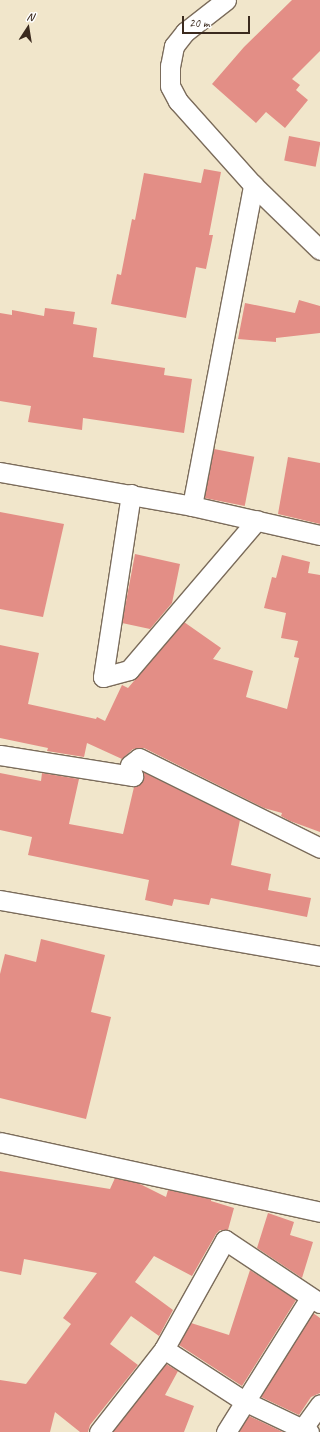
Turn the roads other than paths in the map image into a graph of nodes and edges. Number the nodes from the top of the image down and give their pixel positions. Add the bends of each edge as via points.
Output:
1 (226, 0) edge
2 (253, 185) junction
3 (320, 250) edge
4 (0, 472) edge
5 (131, 494) junction
6 (192, 506) junction
7 (257, 520) junction
8 (320, 535) edge
9 (0, 755) edge
10 (320, 848) edge
11 (0, 900) edge
12 (320, 956) edge
13 (0, 1142) edge
14 (320, 1212) edge
15 (315, 1300) edge
16 (164, 1349) junction
17 (244, 1401) junction
18 (320, 1404) edge
19 (304, 1431) edge
20 (99, 1432) edge
21 (226, 1432) edge

1 - 2 street via 185,32 174,46 170,86 178,101
2 - 3 street
2 - 6 street
4 - 5 street
5 - 6 street
5 - 7 street via 103,677 129,670
6 - 7 street
7 - 8 street
9 - 10 street via 133,776 130,765 139,758
11 - 12 street
13 - 14 street
15 - 16 street via 225,1240
15 - 17 street
16 - 17 street
16 - 20 street
17 - 19 street
17 - 21 street
18 - 19 street

